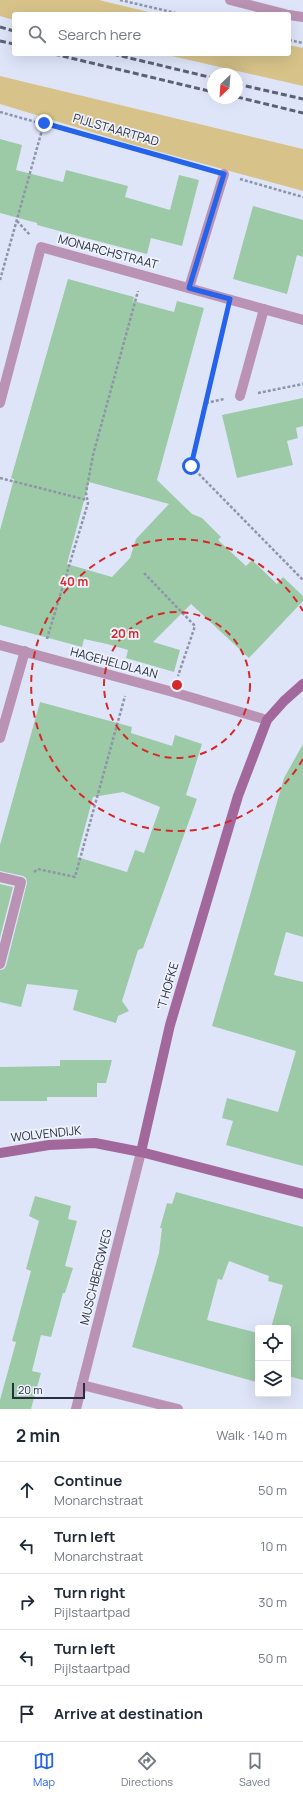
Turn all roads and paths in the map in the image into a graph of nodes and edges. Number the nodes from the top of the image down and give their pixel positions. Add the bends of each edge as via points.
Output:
1 (120, 0) edge
2 (230, 0) edge
3 (171, 12) edge
4 (277, 12) edge
5 (291, 15) edge
6 (303, 17) edge
7 (291, 40) edge
8 (303, 43) edge
9 (0, 112) edge
10 (44, 123) junction
11 (224, 174) junction
12 (303, 197) edge
13 (142, 275) junction
14 (0, 280) edge
15 (189, 288) junction
16 (230, 299) junction
17 (264, 309) junction
18 (303, 320) edge
19 (240, 396) dead end
20 (0, 403) edge
21 (0, 478) edge
22 (87, 500) junction
23 (144, 573) dead end
24 (303, 580) edge
25 (0, 645) edge
26 (25, 652) junction
27 (42, 657) junction
28 (129, 680) junction
29 (303, 684) edge
30 (173, 692) junction
31 (267, 720) junction
32 (0, 738) edge
33 (0, 877) edge
34 (21, 882) junction
35 (0, 964) edge
36 (142, 1152) junction
37 (0, 1153) edge
38 (303, 1194) edge
39 (82, 1385) junction
40 (76, 1409) edge
41 (178, 1409) edge

1 - 3 path
2 - 4 street
5 - 6 street
7 - 8 path
9 - 10 path, PIJLSTAARTPAD
10 - 11 path, PIJLSTAARTPAD
10 - 14 path
11 - 12 path, PIJLSTAARTPAD
11 - 15 street
13 - 15 street, MONARCHSTRAAT
13 - 20 street, MONARCHSTRAAT via 41,247
13 - 22 path via 93,455
15 - 16 street, MONARCHSTRAAT
16 - 17 street, MONARCHSTRAAT
16 - 24 path via 191,466
17 - 18 street, MONARCHSTRAAT
17 - 19 street
21 - 22 path
22 - 27 path via 88,504
23 - 30 path via 195,626
25 - 26 street, HAGEHELDLAAN
26 - 27 street, HAGEHELDLAAN
26 - 32 street
27 - 28 street, HAGEHELDLAAN
28 - 30 street, HAGEHELDLAAN
28 - 34 path via 75,878 38,869
29 - 31 street, 'T HOFKE
30 - 31 street, HAGEHELDLAAN
31 - 36 street, 'T HOFKE via 238,796 170,1026
33 - 34 street
34 - 35 street
36 - 37 street, WOLVENDIJK via 95,1143 49,1145
36 - 38 street
36 - 39 street, MUSCHBERGWEG
39 - 40 street, MUSCHBERGWEG
39 - 41 street

